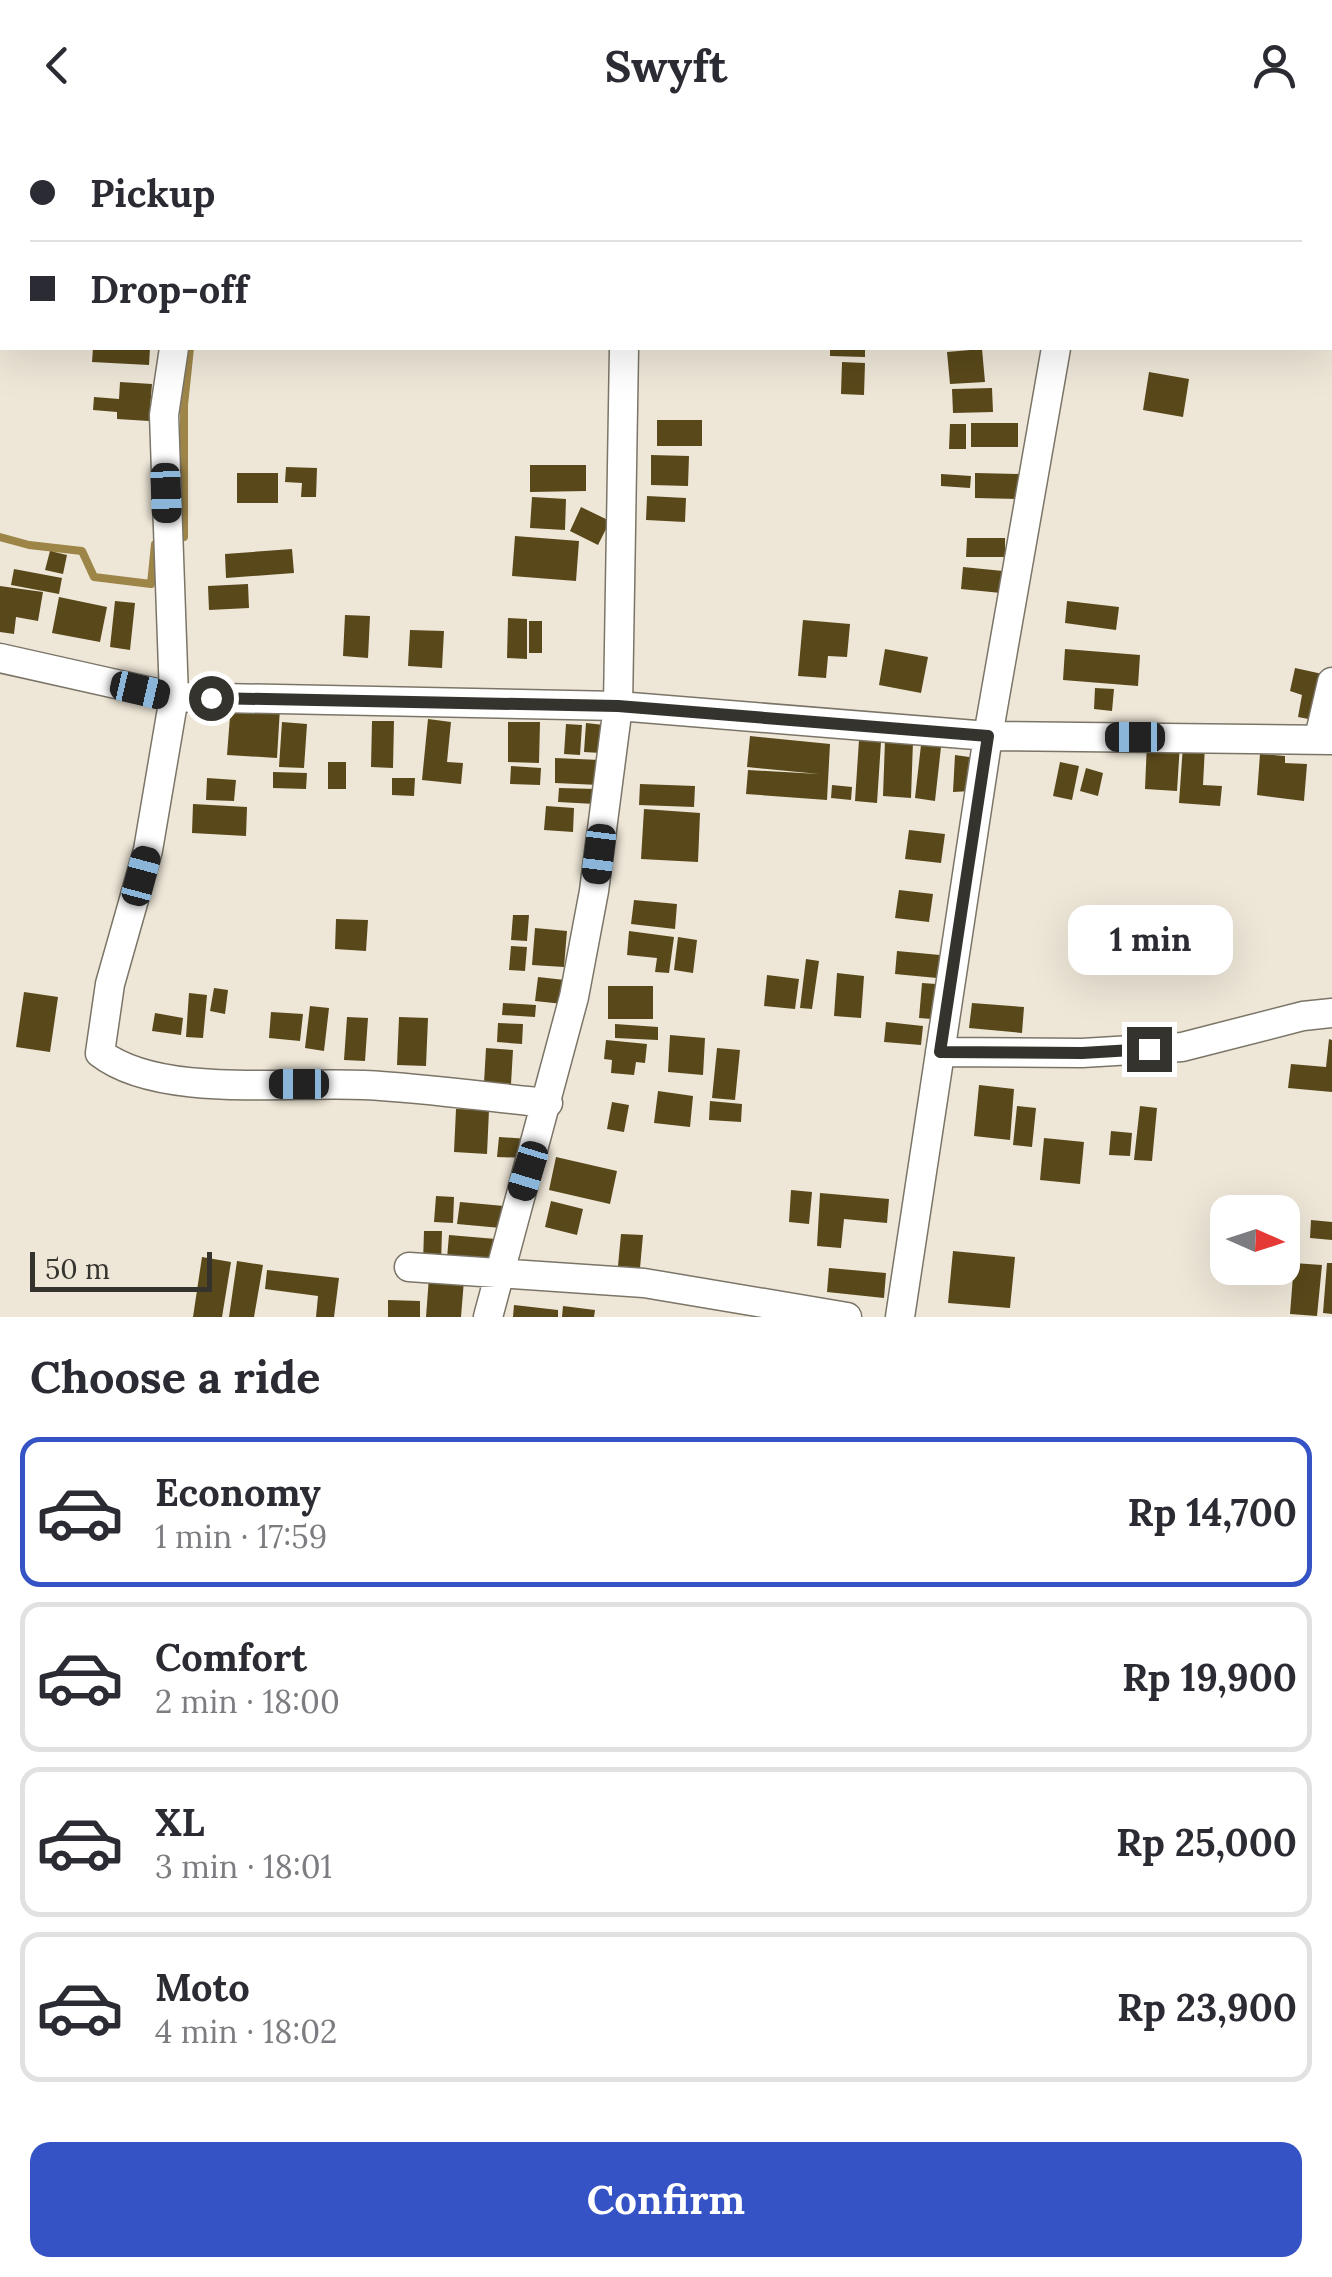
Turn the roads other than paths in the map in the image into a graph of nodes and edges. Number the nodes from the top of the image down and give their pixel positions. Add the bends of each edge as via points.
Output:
1 (174, 350) edge
2 (624, 350) edge
3 (1056, 350) edge
4 (0, 658) edge
5 (1332, 682) edge
6 (174, 697) junction
7 (618, 706) junction
8 (988, 736) junction
9 (1326, 739) edge
10 (1332, 1013) edge
11 (940, 1052) junction
12 (548, 1104) junction
13 (409, 1268) dead end
14 (498, 1273) junction
15 (488, 1317) edge
16 (846, 1317) edge
17 (900, 1317) edge

1 - 6 street via 164,415
2 - 7 street
3 - 8 street
4 - 6 street
5 - 9 street
6 - 7 street
6 - 12 street via 148,850 110,984 100,1053 131,1070 201,1083 364,1084
7 - 8 street
7 - 12 street via 594,892
8 - 9 street
8 - 11 street
10 - 11 street via 1182,1047
11 - 17 street
12 - 14 street
13 - 14 street
14 - 15 street
14 - 16 street via 644,1284

